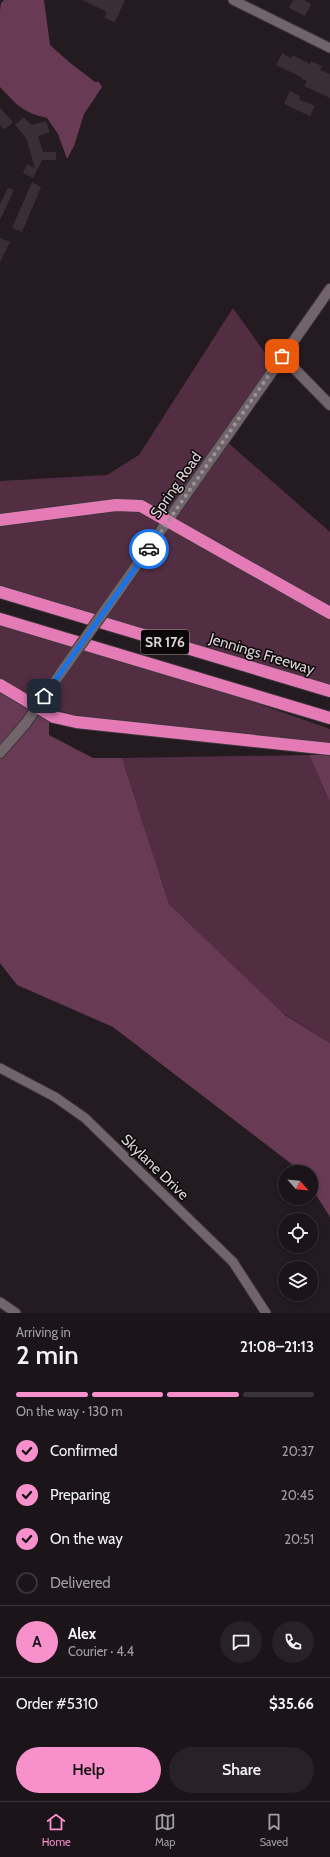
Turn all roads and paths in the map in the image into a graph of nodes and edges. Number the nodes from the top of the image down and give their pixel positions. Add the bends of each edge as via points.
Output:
1 (233, 0) edge
2 (330, 48) edge
3 (330, 289) edge
4 (282, 356) junction
5 (330, 405) edge
6 (0, 520) edge
7 (168, 522) junction
8 (0, 592) edge
9 (330, 613) edge
10 (0, 619) edge
11 (0, 685) edge
12 (330, 692) edge
13 (36, 708) junction
14 (330, 718) edge
15 (330, 749) edge
16 (0, 753) edge
17 (0, 1068) edge
18 (0, 1302) edge
19 (16, 1313) edge
20 (266, 1313) edge

1 - 2 street
3 - 4 street, Spring Road
4 - 5 street
4 - 7 street, Spring Road
6 - 7 highway via 116,505 141,506
7 - 9 highway
7 - 13 street, Spring Road, bridge
8 - 12 highway, Jennings Freeway / SR 176
10 - 14 highway, SR 176
11 - 13 highway
13 - 15 highway via 54,717 76,722
13 - 16 street, Spring Road
17 - 20 street, Skylane Drive via 55,1097 85,1118 233,1262
18 - 19 street

